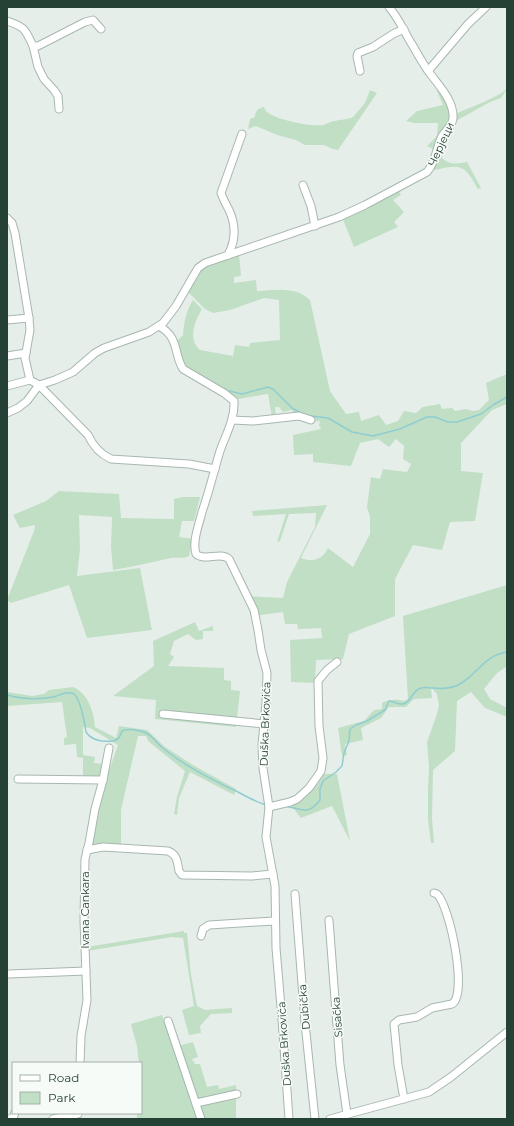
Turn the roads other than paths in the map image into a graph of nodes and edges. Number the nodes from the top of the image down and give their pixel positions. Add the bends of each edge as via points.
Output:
1 (389, 7) edge
2 (486, 7) edge
3 (7, 21) edge
4 (101, 29) dead end
5 (404, 29) junction
6 (33, 46) junction
7 (360, 71) dead end
8 (428, 71) junction
9 (59, 109) dead end
10 (242, 134) dead end
11 (303, 185) dead end
12 (7, 218) edge
13 (315, 226) junction
14 (228, 255) junction
15 (29, 318) junction
16 (7, 320) edge
17 (159, 326) junction
18 (26, 353) junction
19 (7, 356) edge
20 (30, 380) junction
21 (39, 385) junction
22 (7, 386) edge
23 (7, 413) edge
24 (232, 420) junction
25 (311, 420) dead end
26 (215, 469) junction
27 (337, 662) dead end
28 (163, 714) dead end
29 (265, 724) junction
30 (109, 748) dead end
31 (18, 779) dead end
32 (103, 780) junction
33 (273, 804) junction
34 (87, 850) junction
35 (273, 874) junction
36 (434, 893) dead end
37 (295, 894) dead end
38 (329, 920) dead end
39 (274, 921) junction
40 (201, 936) dead end
41 (86, 970) junction
42 (9, 974) dead end
43 (168, 1021) dead end
44 (507, 1032) edge
45 (80, 1062) edge
46 (237, 1094) dead end
47 (404, 1099) junction
48 (196, 1103) junction
49 (74, 1114) edge
50 (347, 1114) junction
51 (53, 1119) edge
52 (201, 1119) edge
53 (289, 1119) edge
54 (315, 1119) edge
55 (330, 1119) edge

1 - 5 street, Черјеци
2 - 8 street
3 - 6 street via 27,32
4 - 6 street via 93,20 84,22 38,46
5 - 7 street via 358,53
5 - 8 street, Черјеци
6 - 9 street via 38,67 58,96
8 - 13 street, Черјеци via 446,96 453,117 429,170 365,206
10 - 14 street via 221,192 234,229 234,241
11 - 13 street
12 - 15 street via 16,233
13 - 14 street, Черјеци
14 - 17 street, Черјеци via 211,260 198,268 176,306
15 - 16 street
15 - 18 street via 30,330
17 - 21 street via 104,348 73,372
17 - 24 street, Duška Brkovića via 168,332 175,344 183,369 234,401
18 - 19 street
18 - 20 street via 26,367
20 - 21 street
20 - 22 street
21 - 23 street via 27,401
21 - 26 street via 88,435 92,445 111,459 189,464
24 - 25 street via 253,421 299,416
24 - 26 street, Duška Brkovića
26 - 29 street, Duška Brkovića via 196,533 195,552 201,558 227,557 254,610 267,673
27 - 33 street via 318,681 323,758 321,771 297,799
28 - 29 street
29 - 33 street, Duška Brkovića via 262,745 263,768
30 - 32 street, Ivana Cankara
31 - 32 street
32 - 34 street, Ivana Cankara
33 - 35 street, Duška Brkovića via 266,838
34 - 35 street via 103,847 168,852 176,856 178,871 183,875
34 - 41 street, Ivana Cankara
35 - 39 street, Duška Brkovića
36 - 47 street via 442,899 447,910 456,955 458,995 452,1004 432,1008 417,1017 399,1020 394,1024
37 - 54 street, Dubička
38 - 50 street, Sisačka via 340,1065
39 - 40 street via 209,925 203,929
39 - 53 street, Duška Brkovića
41 - 42 street
41 - 45 street, Ivana Cankara via 87,1000
43 - 48 street
44 - 47 street via 439,1086 429,1092
46 - 48 street
47 - 50 street
48 - 52 street
49 - 51 street
50 - 55 street

